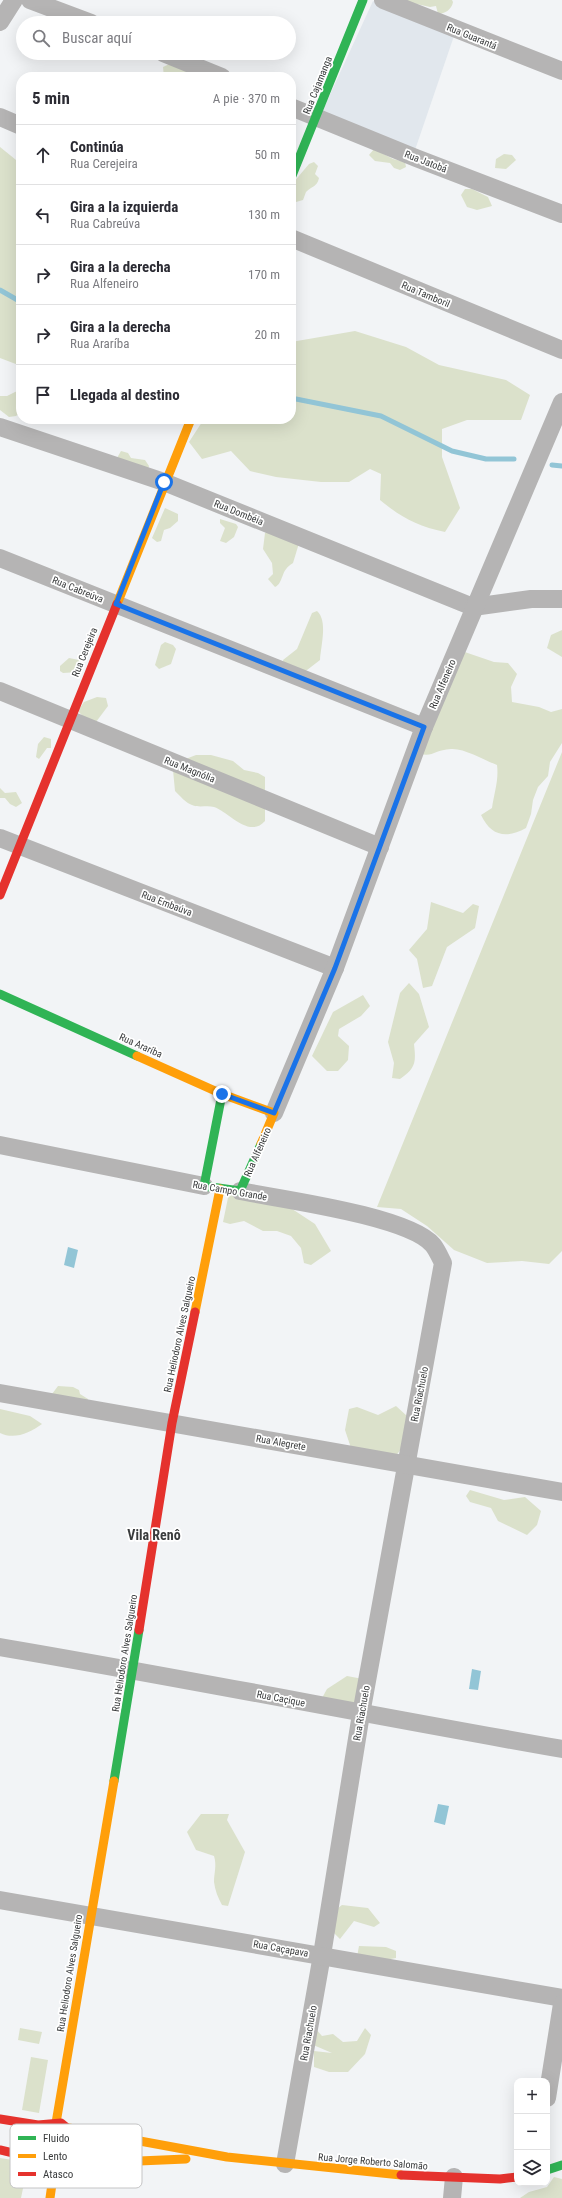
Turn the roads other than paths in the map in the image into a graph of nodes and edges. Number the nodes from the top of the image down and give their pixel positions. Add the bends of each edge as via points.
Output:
1 (14, 0) edge
2 (30, 0) edge
3 (363, 0) edge
4 (383, 0) edge
5 (72, 16) edge
6 (0, 22) edge
7 (180, 60) edge
8 (562, 71) edge
9 (210, 72) edge
10 (296, 109) edge
11 (316, 117) junction
12 (0, 118) edge
13 (16, 124) edge
14 (296, 166) edge
15 (562, 214) edge
16 (296, 240) edge
17 (562, 350) edge
18 (562, 402) edge
19 (189, 424) edge
20 (0, 427) edge
21 (164, 482) junction
22 (0, 558) edge
23 (562, 599) edge
24 (116, 604) junction
25 (474, 607) junction
26 (0, 691) edge
27 (69, 719) junction
28 (424, 727) junction
29 (0, 838) edge
30 (20, 846) junction
31 (380, 847) junction
32 (0, 894) edge
33 (335, 968) junction
34 (0, 994) edge
35 (222, 1094) junction
36 (274, 1113) junction
37 (0, 1145) edge
38 (212, 1188) junction
39 (240, 1191) junction
40 (443, 1263) joint
41 (0, 1393) edge
42 (172, 1423) junction
43 (406, 1464) junction
44 (562, 1492) edge
45 (0, 1647) edge
46 (133, 1669) junction
47 (361, 1714) junction
48 (562, 1749) edge
49 (0, 1900) edge
50 (90, 1916) junction
51 (322, 1955) junction
52 (562, 1998) edge
53 (562, 2004) edge
54 (550, 2079) edge
55 (0, 2119) edge
56 (56, 2123) joint
57 (32, 2124) edge
58 (52, 2124) edge
59 (142, 2141) edge
60 (0, 2150) edge
61 (10, 2152) edge
62 (227, 2157) junction
63 (142, 2161) edge
64 (285, 2164) junction
65 (562, 2165) edge
66 (550, 2169) edge
67 (454, 2177) junction
68 (514, 2177) edge
69 (51, 2188) edge
70 (50, 2198) edge
71 (452, 2198) edge

1 - 6 street
2 - 5 street
3 - 11 street, Rua Cajamanga
4 - 8 street, Rua Guarantá
7 - 9 street
10 - 11 street, Rua Jatobá
11 - 14 street, Rua Cajamanga
11 - 15 street, Rua Jatobá
12 - 13 street
16 - 17 street, Rua Tamboril
18 - 25 street, Rua Alfeneiro
19 - 21 street, Rua Cerejeira
20 - 21 street, Rua Dombéia
21 - 24 street, Rua Cerejeira
21 - 25 street, Rua Dombéia
22 - 24 street, Rua Cabreúva
23 - 25 street via 531,599
24 - 27 street, Rua Cerejeira
24 - 28 street, Rua Cabreúva
25 - 28 street, Rua Alfeneiro
26 - 27 street, Rua Magnólia
27 - 30 street, Rua Cerejeira
27 - 31 street, Rua Magnólia
28 - 31 street, Rua Alfeneiro
29 - 30 street, Rua Embaúva
30 - 32 street, Rua Cerejeira
30 - 33 street, Rua Embaúva
31 - 33 street, Rua Alfeneiro
33 - 36 street, Rua Alfeneiro
34 - 35 street, Rua Araríba
35 - 36 street, Rua Araríba
35 - 38 street, Rua Heliodoro Alves Salgueiro
36 - 39 street, Rua Alfeneiro
37 - 38 street, Rua Campo Grande
38 - 39 street, Rua Campo Grande
38 - 42 street, Rua Heliodoro Alves Salgueiro
39 - 40 street, Rua Campo Grande via 355,1213 408,1228 433,1244
40 - 43 street, Rua Riachuelo
41 - 42 street, Rua Alegrete
42 - 43 street, Rua Alegrete
42 - 46 street, Rua Heliodoro Alves Salgueiro
43 - 44 street, Rua Alegrete
43 - 47 street, Rua Riachuelo
45 - 46 street, Rua Caçique
46 - 47 street, Rua Caçique
46 - 50 street, Rua Heliodoro Alves Salgueiro
47 - 48 street, Rua Caçique
47 - 51 street, Rua Riachuelo
49 - 50 street, Rua Caçapava
50 - 51 street, Rua Caçapava
50 - 56 street, Rua Heliodoro Alves Salgueiro
51 - 52 street, Rua Caçapava
51 - 64 street, Rua Riachuelo
53 - 54 street
55 - 57 street
56 - 58 street
59 - 62 street, Rua Jorge Roberto Salomão
60 - 61 street
62 - 63 street, Rua Jorge Roberto Salomão
62 - 64 street, Rua Jorge Roberto Salomão
64 - 67 street, Rua Jorge Roberto Salomão via 426,2177
65 - 66 street
67 - 68 street, Rua Jorge Roberto Salomão via 500,2179
67 - 71 street
69 - 70 street

